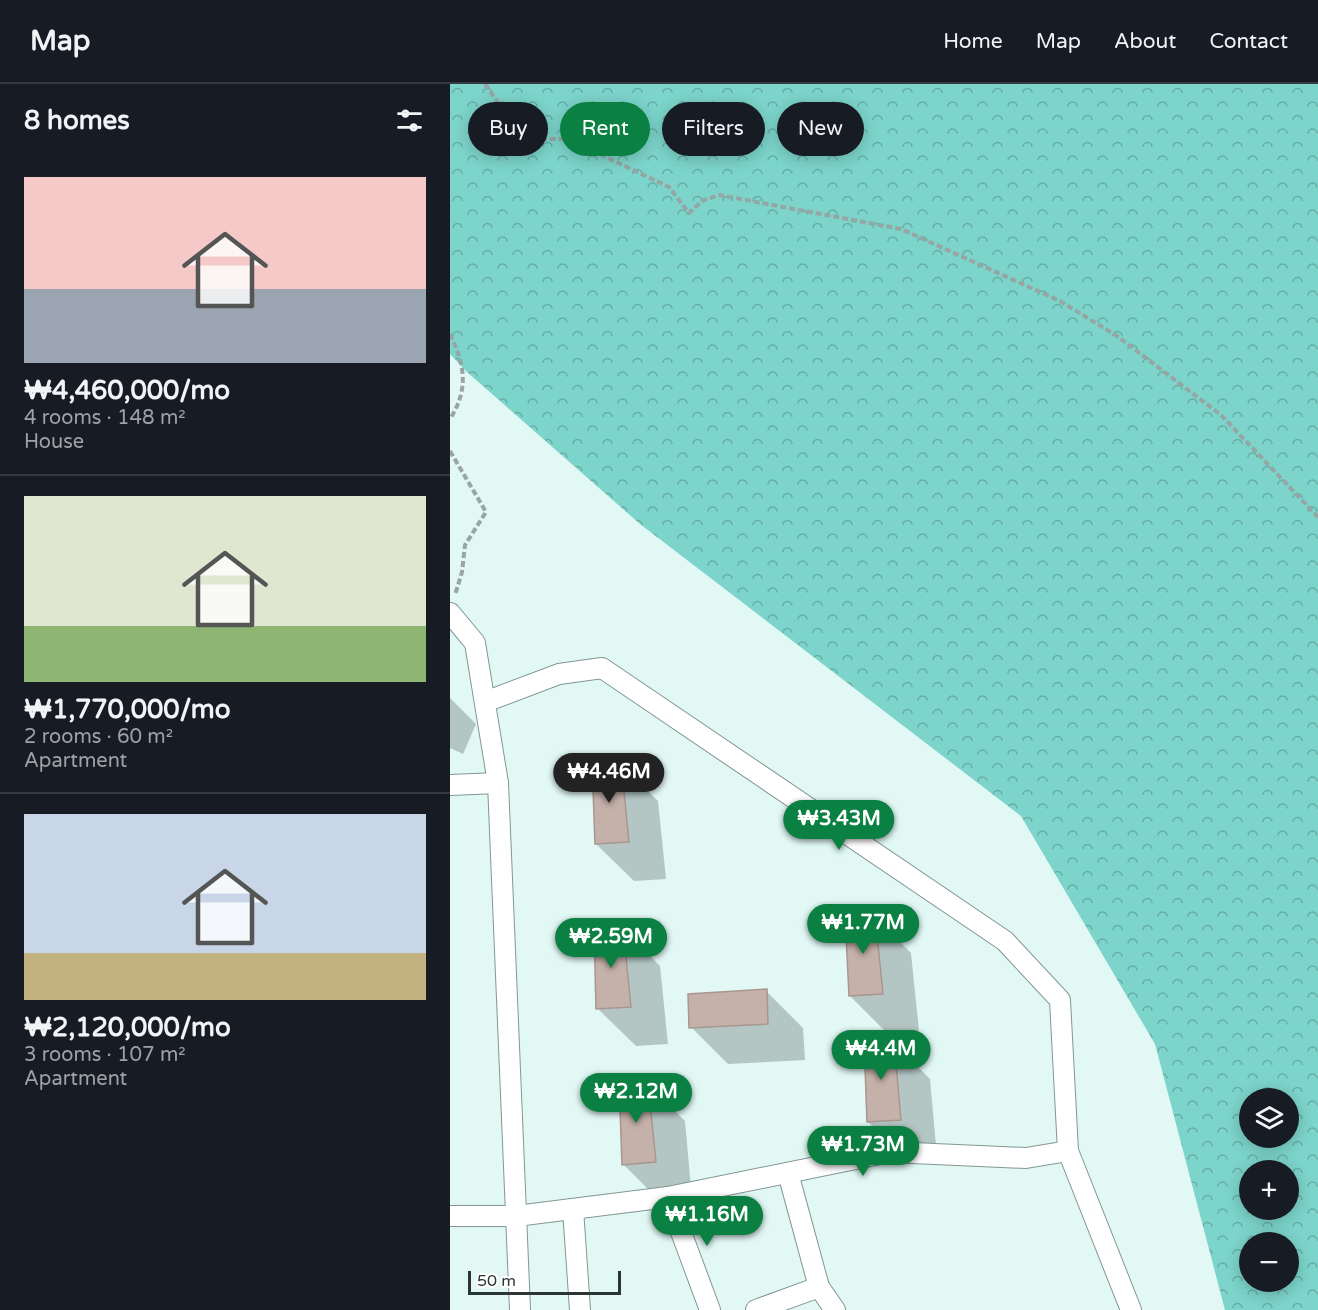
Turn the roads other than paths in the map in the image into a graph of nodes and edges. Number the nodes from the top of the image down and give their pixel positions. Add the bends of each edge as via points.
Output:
1 (452, 607) edge
2 (485, 702) junction
3 (498, 783) junction
4 (450, 785) edge
5 (1068, 1151) junction
6 (788, 1173) junction
7 (668, 1197) junction
8 (573, 1209) junction
9 (450, 1216) edge
10 (516, 1216) junction
11 (819, 1287) junction
12 (520, 1310) edge
13 (580, 1310) edge
14 (710, 1310) edge
15 (756, 1310) edge
16 (835, 1310) edge
17 (1131, 1310) edge

1 - 2 street via 475,643
2 - 3 street
2 - 5 street via 559,674 602,668 1005,941 1060,1000
3 - 4 street
3 - 10 street
5 - 6 street via 1026,1158 890,1152
5 - 17 street
6 - 7 street
6 - 11 street
7 - 8 street
7 - 14 street
8 - 10 street
8 - 13 street
9 - 10 street
10 - 12 street
11 - 15 street
11 - 16 street

